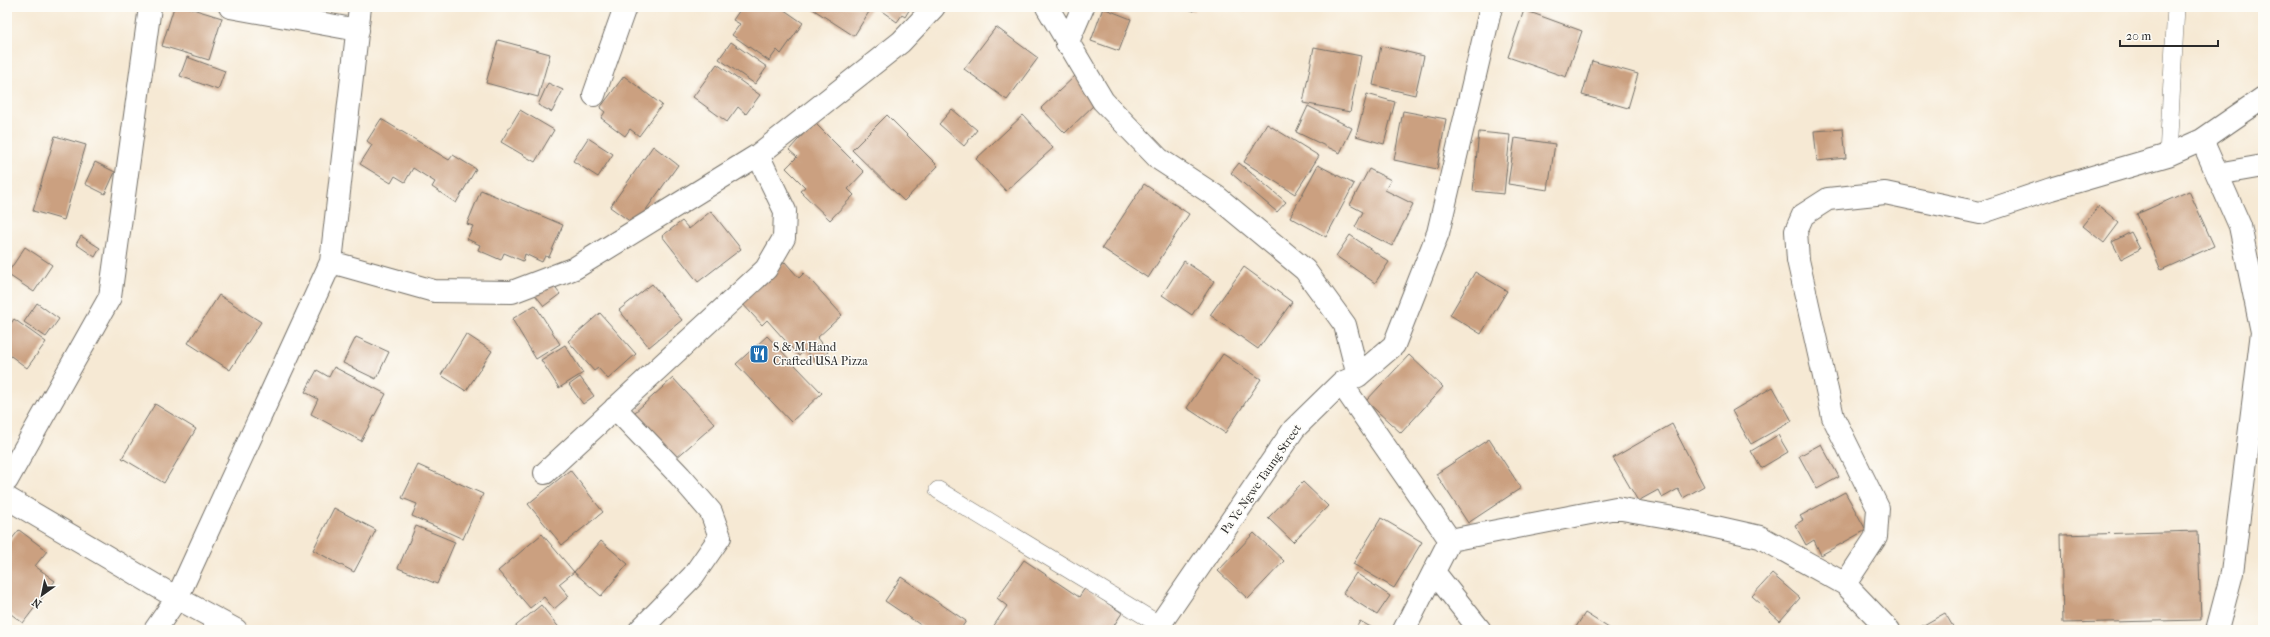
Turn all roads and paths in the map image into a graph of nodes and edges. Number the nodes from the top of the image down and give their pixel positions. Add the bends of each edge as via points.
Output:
1 (150, 7) edge
2 (230, 7) edge
3 (360, 7) edge
4 (625, 7) edge
5 (934, 7) edge
6 (1047, 7) edge
7 (1083, 7) edge
8 (1491, 7) edge
9 (2176, 7) edge
10 (358, 30) junction
11 (1067, 44) junction
12 (594, 95) dead end
13 (2263, 98) edge
14 (2202, 140) junction
15 (758, 155) junction
16 (2168, 155) junction
17 (2263, 166) edge
18 (2217, 174) junction
19 (331, 262) junction
20 (1350, 379) junction
21 (615, 408) junction
22 (545, 473) dead end
23 (7, 480) edge
24 (938, 490) dead end
25 (7, 498) edge
26 (1450, 540) junction
27 (1434, 572) junction
28 (1845, 584) junction
29 (177, 598) junction
30 (1158, 628) edge
31 (155, 630) edge
32 (236, 630) edge
33 (640, 630) edge
34 (1404, 630) edge
35 (1480, 630) edge
36 (1889, 630) edge
37 (2217, 630) edge

1 - 23 street via 110,297
2 - 10 street
3 - 10 street
4 - 12 street
5 - 15 street via 901,42
6 - 11 street
7 - 11 street
8 - 20 street, Pa Ye Ngwe Taung Street via 1438,233 1394,345
9 - 16 lane
10 - 19 street
11 - 20 street via 1103,101 1159,159 1217,197 1305,270 1345,326
13 - 14 street
14 - 16 street
14 - 18 street
15 - 19 street via 575,268 512,292 434,291
15 - 21 street via 785,211 784,238 766,269
16 - 28 street via 2051,188 1980,213 1885,193 1828,199 1803,215 1796,231 1798,260 1833,417 1878,508 1876,537
17 - 18 street
18 - 37 street via 2240,226 2262,332 2232,573
19 - 29 street
20 - 26 street
20 - 30 street, Pa Ye Ngwe Taung Street via 1294,429
21 - 22 street
21 - 33 street via 711,512 720,537 693,576
24 - 30 lane
25 - 29 street
26 - 27 street
26 - 28 street via 1616,508 1760,537
27 - 34 street
27 - 35 street
28 - 36 street
29 - 31 street
29 - 32 street

